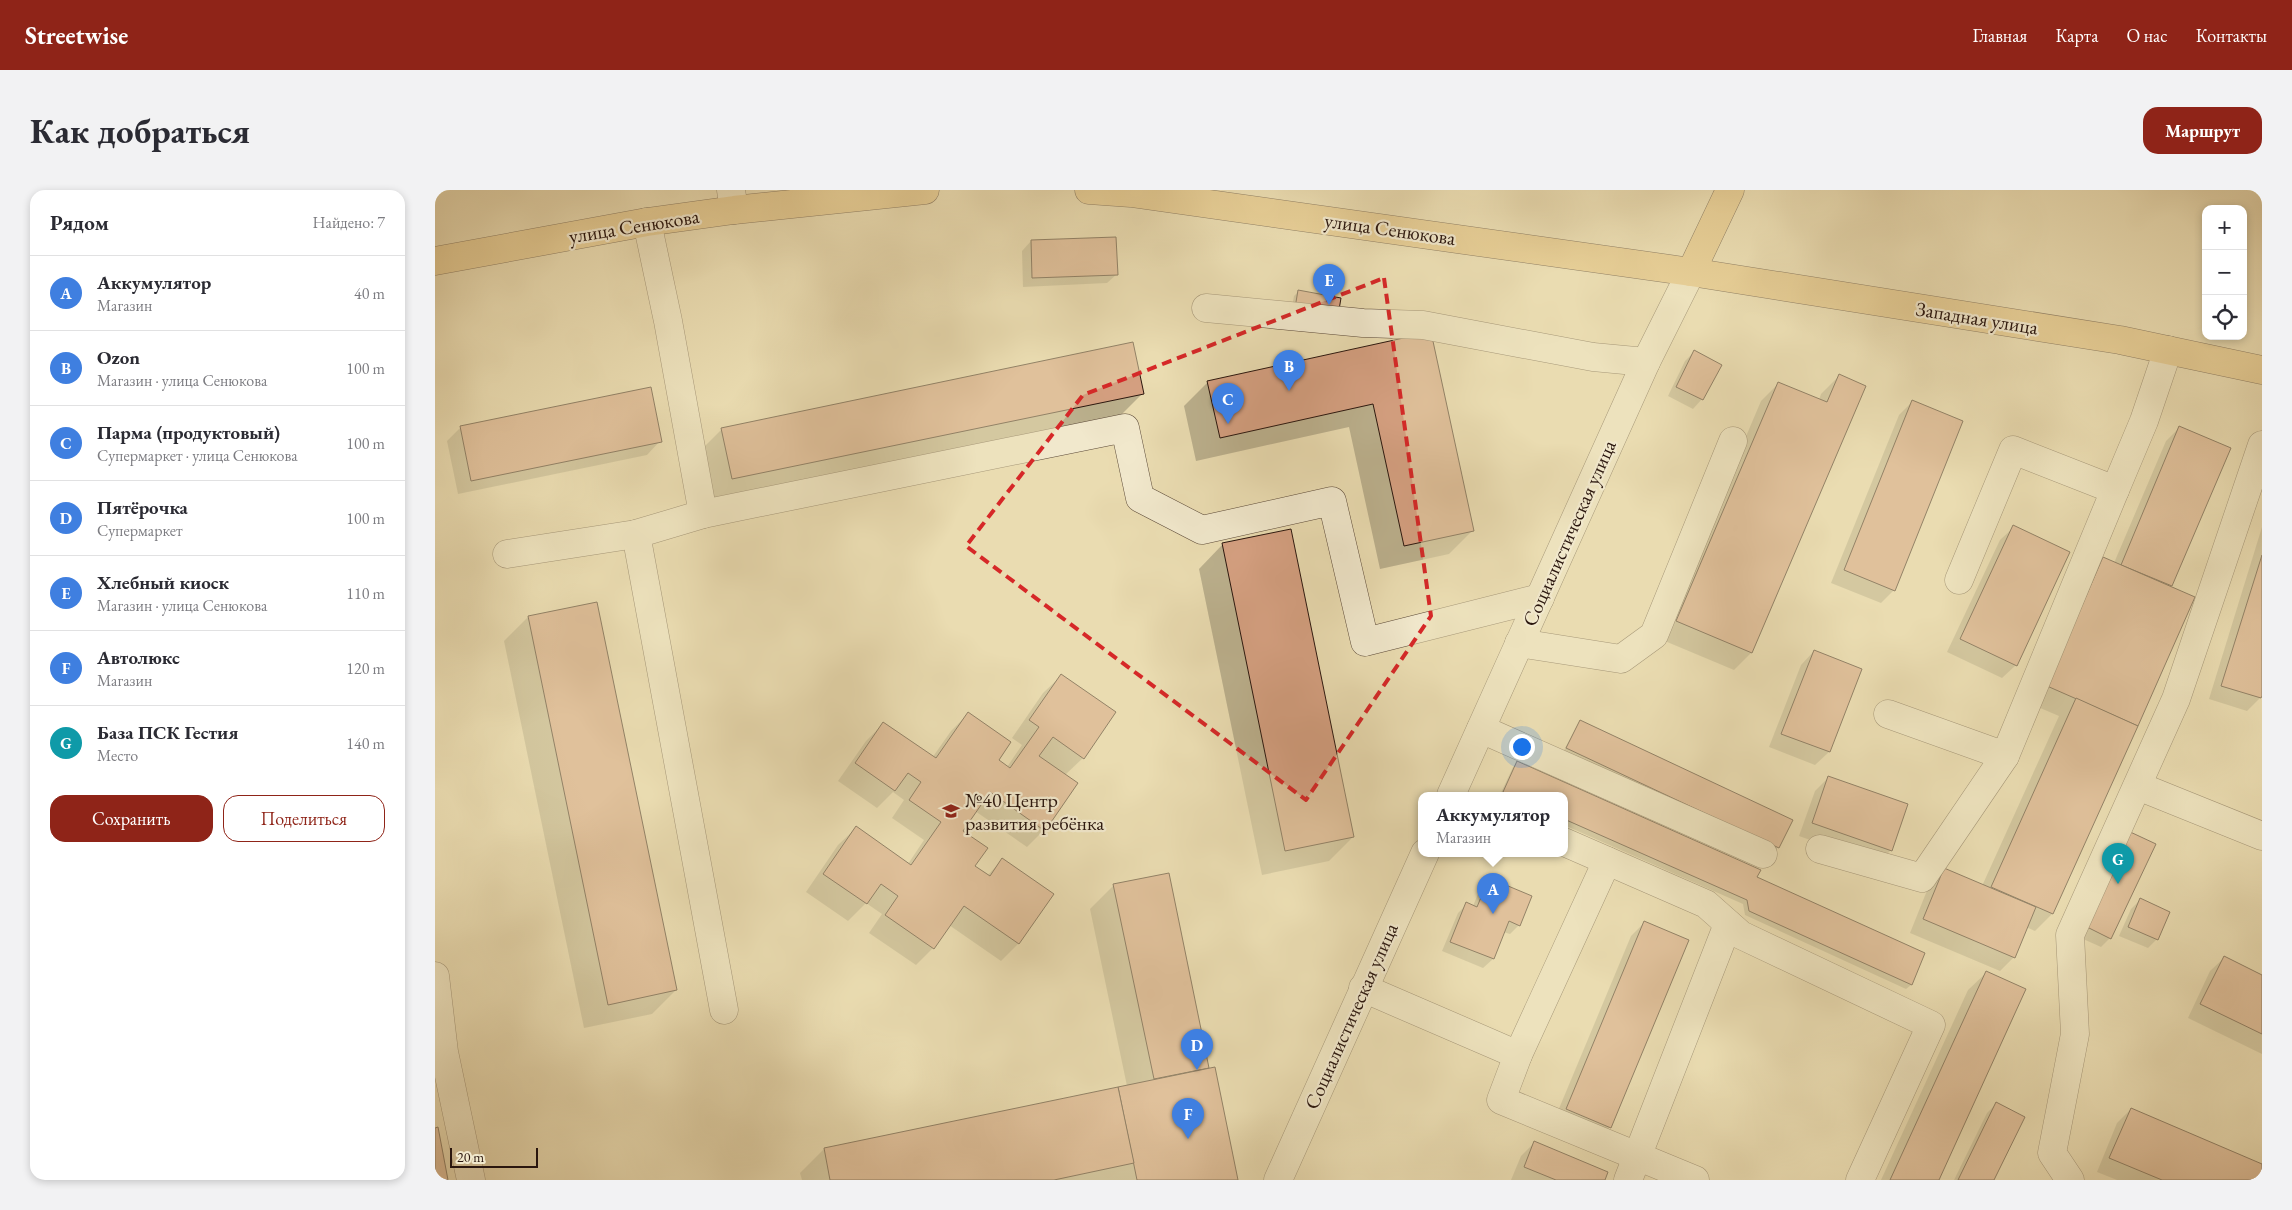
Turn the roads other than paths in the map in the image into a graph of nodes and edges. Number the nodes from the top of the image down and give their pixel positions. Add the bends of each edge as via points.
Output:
1 (925, 190) edge
2 (1089, 190) edge
3 (1730, 190) edge
4 (733, 200) edge
5 (647, 222) junction
6 (435, 262) edge
7 (1691, 272) junction
8 (1206, 308) dead end
9 (2168, 350) junction
10 (1646, 362) junction
11 (2262, 370) edge
12 (1733, 441) dead end
13 (2262, 445) edge
14 (2115, 490) junction
15 (703, 514) junction
16 (637, 534) junction
17 (507, 554) dead end
18 (1959, 580) dead end
19 (1539, 598) junction
20 (1519, 643) junction
21 (1889, 714) dead end
22 (1481, 729) junction
23 (2005, 756) junction
24 (2138, 786) junction
25 (1454, 792) edge
26 (2262, 836) edge
27 (1568, 844) edge
28 (1819, 849) dead end
29 (1763, 854) dead end
30 (1423, 857) edge
31 (1607, 861) junction
32 (1729, 924) junction
33 (435, 976) edge
34 (1363, 988) junction
35 (724, 1010) dead end
36 (437, 1014) edge
37 (1518, 1055) junction
38 (1632, 1169) edge
39 (471, 1180) edge
40 (1278, 1180) edge
41 (1695, 1180) edge
42 (1861, 1180) edge
43 (2070, 1180) edge

1 - 4 main road, улица Сенюкова
2 - 7 main road, улица Сенюкова via 1131,193
3 - 7 main road
4 - 5 main road, улица Сенюкова
5 - 6 main road, улица Сенюкова
5 - 15 street
7 - 9 main road, Западная улица
7 - 10 street, Социалистическая улица
8 - 10 street via 1363,323 1423,325 1593,356
9 - 11 main road, Западная улица
9 - 14 street
10 - 19 street, Социалистическая улица
12 - 20 street via 1654,635 1621,660
13 - 24 street via 2176,699
14 - 18 street via 2013,450
14 - 23 street
15 - 16 street
15 - 19 street via 1125,428 1140,498 1202,530 1332,501 1365,642
16 - 17 street
16 - 35 street
19 - 20 street, Социалистическая улица
20 - 22 street, Социалистическая улица
21 - 23 street
22 - 25 street, Социалистическая улица
22 - 29 street
23 - 28 street via 1922,878
24 - 26 street
24 - 43 street via 2070,935 2075,1034 2051,1153
27 - 31 street
30 - 34 street, Социалистическая улица
31 - 32 street via 1706,904
31 - 37 street
32 - 38 street
32 - 42 street via 1741,935 1931,1025
33 - 36 street
34 - 37 street
34 - 40 street, Социалистическая улица
36 - 39 street
37 - 38 street via 1501,1100
38 - 41 street

